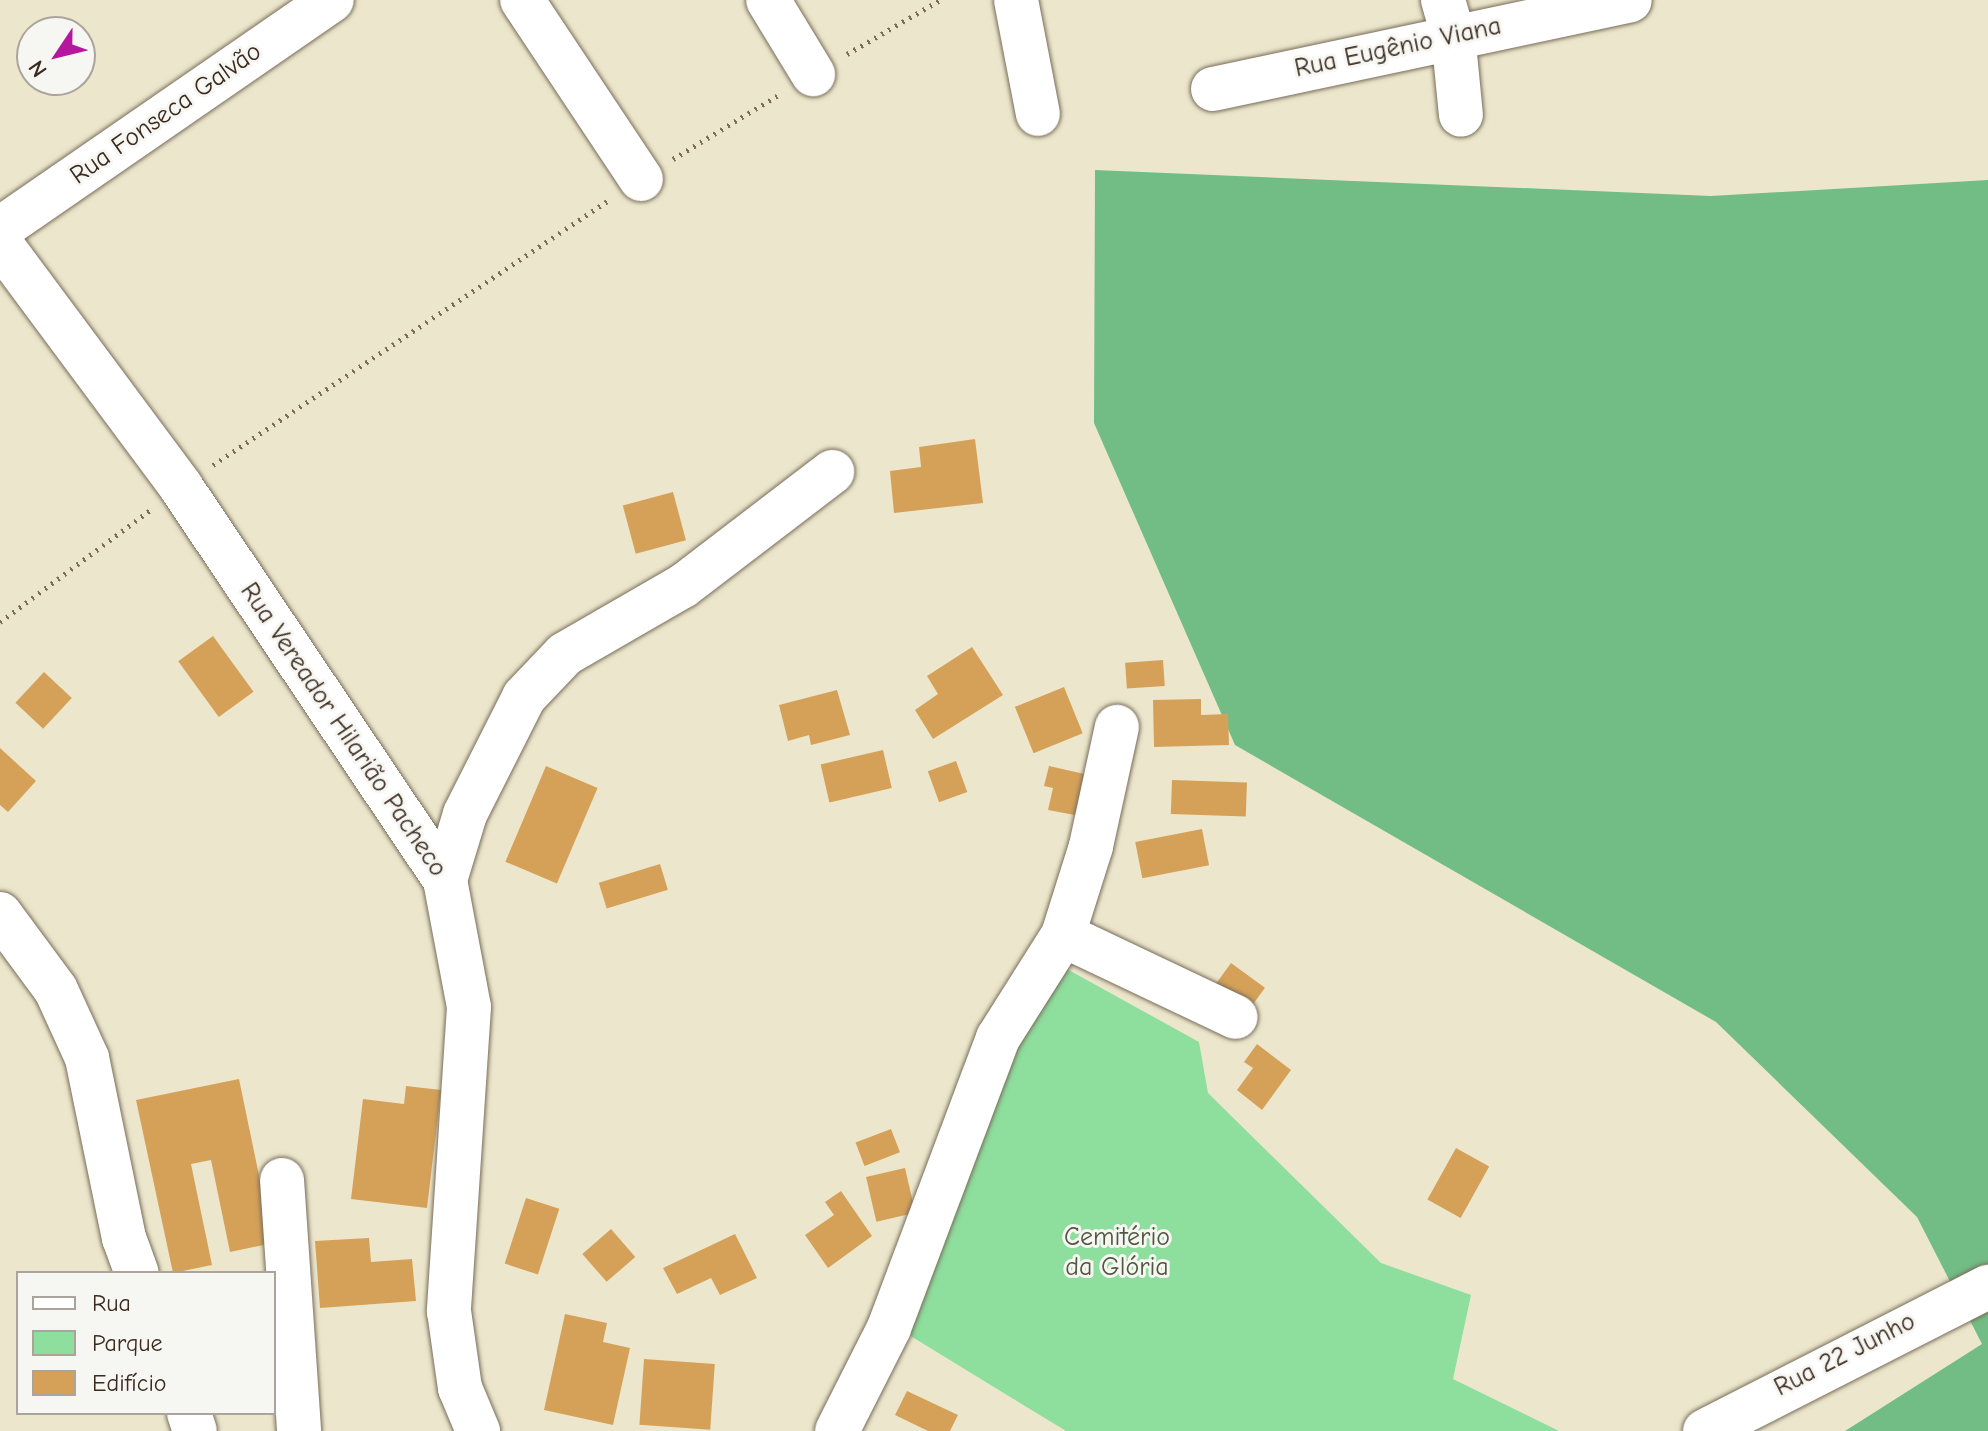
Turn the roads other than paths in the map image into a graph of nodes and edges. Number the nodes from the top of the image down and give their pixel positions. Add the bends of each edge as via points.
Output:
1 (332, 0) edge
2 (522, 0) edge
3 (768, 0) edge
4 (1016, 0) edge
5 (1630, 0) edge
6 (1448, 17) edge
7 (813, 74) road end
8 (1213, 89) dead end
9 (1038, 114) dead end
10 (1461, 115) dead end
11 (641, 179) road end
12 (0, 229) edge
13 (0, 243) edge
14 (832, 472) dead end
15 (1117, 727) dead end
16 (445, 880) junction
17 (0, 914) edge
18 (1063, 935) junction
19 (1236, 1017) dead end
20 (282, 1180) dead end
21 (136, 1271) edge
22 (1988, 1287) edge
23 (299, 1431) edge
24 (478, 1431) edge
25 (837, 1431) edge
26 (1705, 1431) edge

1 - 12 street, Rua Fonseca Galvão
2 - 11 street
3 - 7 street
4 - 9 street
5 - 6 street, Rua Eugênio Viana
6 - 8 street, Rua Eugênio Viana
6 - 10 street
13 - 16 street, Rua Vereador Hilarião Pacheco via 181,487
14 - 16 street via 683,586 565,654 524,697 465,814
15 - 18 street via 1091,846
16 - 24 street, Rua Vereador Hilarião Pacheco via 469,1007 449,1311 460,1388
17 - 21 street via 56,990 87,1058 124,1238
18 - 19 street
18 - 25 street via 998,1038 910,1277
20 - 23 street
22 - 26 street, Rua 22 Junho

